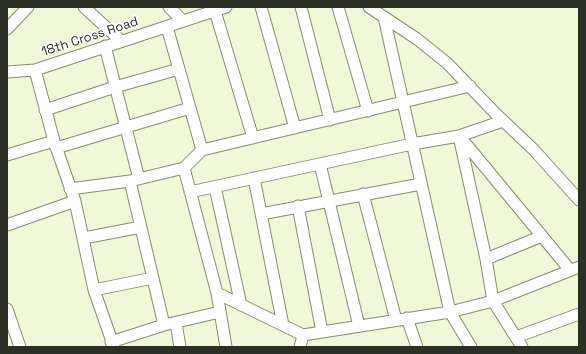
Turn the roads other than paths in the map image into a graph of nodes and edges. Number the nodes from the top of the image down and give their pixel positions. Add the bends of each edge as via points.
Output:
1 (28, 7) edge
2 (84, 7) edge
3 (169, 7) edge
4 (261, 7) edge
5 (301, 7) edge
6 (338, 7) edge
7 (369, 7) edge
8 (220, 9) edge
9 (384, 17) junction
10 (183, 21) junction
11 (167, 26) junction
12 (7, 29) edge
13 (121, 41) junction
14 (105, 46) junction
15 (179, 69) junction
16 (35, 70) junction
17 (7, 72) edge
18 (470, 86) junction
19 (115, 87) junction
20 (403, 102) junction
21 (190, 108) junction
22 (45, 110) junction
23 (368, 110) junction
24 (330, 120) junction
25 (503, 121) junction
26 (125, 127) junction
27 (295, 128) junction
28 (459, 136) junction
29 (253, 138) junction
30 (55, 144) junction
31 (412, 144) junction
32 (202, 150) junction
33 (7, 155) edge
34 (320, 164) junction
35 (184, 168) junction
36 (254, 178) junction
37 (134, 180) junction
38 (421, 184) junction
39 (215, 187) junction
40 (70, 189) junction
41 (190, 192) junction
42 (364, 194) junction
43 (579, 200) edge
44 (75, 201) junction
45 (329, 201) junction
46 (298, 206) junction
47 (261, 214) junction
48 (7, 225) edge
49 (141, 227) junction
50 (542, 236) junction
51 (84, 238) junction
52 (486, 259) junction
53 (574, 269) edge
54 (153, 278) junction
55 (94, 290) junction
56 (216, 293) junction
57 (493, 301) junction
58 (241, 304) junction
59 (7, 309) edge
60 (220, 312) junction
61 (450, 312) junction
62 (579, 314) edge
63 (407, 318) junction
64 (396, 320) junction
65 (176, 323) junction
66 (9, 324) edge
67 (164, 325) junction
68 (283, 325) junction
69 (359, 326) junction
70 (322, 332) junction
71 (303, 335) junction
72 (519, 342) edge
73 (112, 344) edge
74 (20, 347) edge
75 (180, 347) edge
76 (226, 347) edge
77 (300, 347) edge
78 (417, 347) edge
79 (471, 347) edge

1 - 12 street
2 - 13 street
3 - 10 street
4 - 27 street
5 - 24 street
6 - 23 street
7 - 9 street
8 - 10 street, 18th Cross Road
8 - 29 street
9 - 18 street via 447,63
9 - 20 street
10 - 11 street, 18th Cross Road
11 - 13 street, 18th Cross Road
11 - 15 street
13 - 14 street, 18th Cross Road
14 - 16 street, 18th Cross Road
14 - 19 street
15 - 19 street
15 - 21 street
16 - 17 street, 18th Cross Road
16 - 22 street
18 - 20 street
18 - 25 street
19 - 22 street
19 - 26 street
20 - 23 street
20 - 31 street
21 - 26 street
21 - 32 street
22 - 30 street
23 - 24 street
24 - 27 street
25 - 28 street
25 - 43 street via 534,150
26 - 30 street
26 - 37 street
27 - 29 street
28 - 31 street
28 - 50 street
28 - 52 street
29 - 32 street
30 - 33 street
30 - 40 street
31 - 34 street
31 - 38 street
32 - 35 street
34 - 36 street
34 - 45 street
35 - 37 street
35 - 41 street
36 - 39 street
36 - 47 street
37 - 40 street
37 - 49 street
38 - 42 street
38 - 61 street
39 - 41 street
39 - 58 street
40 - 44 street
41 - 56 street
42 - 45 street
42 - 64 street
44 - 48 street
44 - 51 street
45 - 46 street
45 - 69 street
46 - 47 street
46 - 70 street
47 - 68 street
49 - 51 street
49 - 54 street
50 - 52 street
50 - 53 street
51 - 55 street
52 - 57 street
53 - 57 street
54 - 55 street
54 - 67 street
55 - 73 street
56 - 58 street
56 - 60 street
57 - 61 street
57 - 72 street
58 - 68 street
59 - 66 street
60 - 65 street
60 - 76 street
61 - 63 street
61 - 79 street
62 - 72 street
63 - 64 street
63 - 78 street
64 - 69 street
65 - 67 street
65 - 75 street
66 - 74 street
67 - 73 street
68 - 71 street
69 - 70 street
70 - 71 street
71 - 77 street

